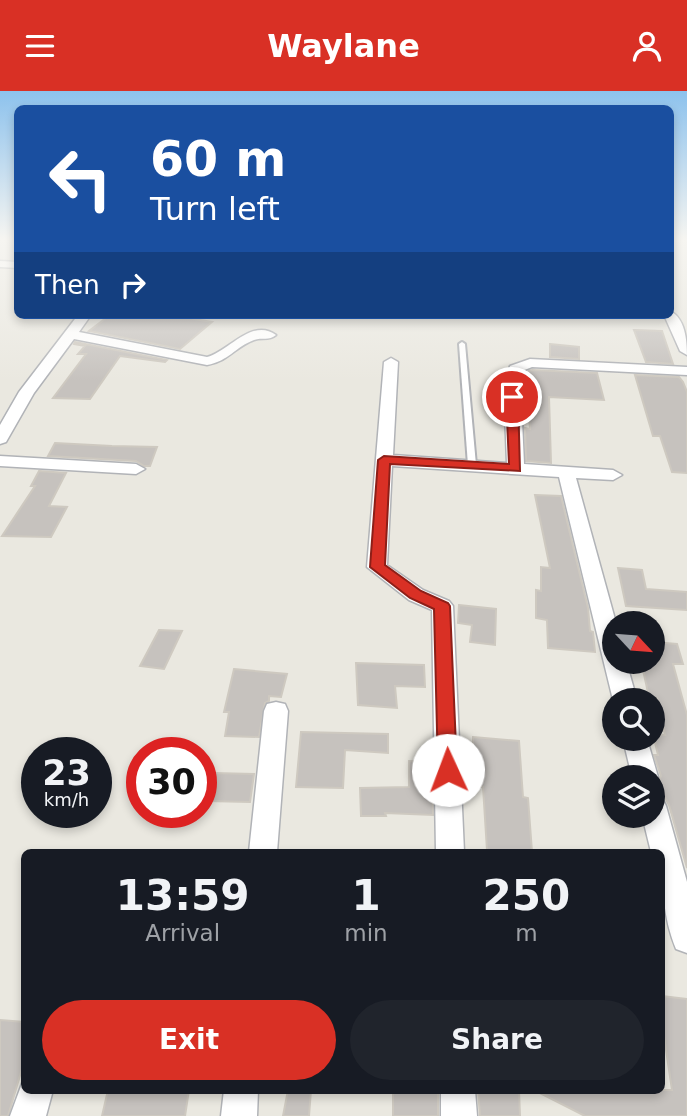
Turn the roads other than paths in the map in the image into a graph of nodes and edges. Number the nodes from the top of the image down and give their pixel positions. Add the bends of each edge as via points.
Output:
1 (82, 319) edge
2 (672, 319) edge
3 (70, 334) junction
4 (270, 335) dead end
5 (463, 344) dead end
6 (687, 351) edge
7 (391, 362) dead end
8 (687, 371) edge
9 (0, 439) edge
10 (384, 460) junction
11 (0, 461) edge
12 (472, 465) junction
13 (516, 468) junction
14 (136, 470) dead end
15 (566, 471) junction
16 (613, 475) dead end
17 (602, 611) edge
18 (276, 711) dead end
19 (659, 828) edge
20 (263, 849) edge
21 (450, 849) edge
22 (664, 849) edge
23 (665, 853) edge
24 (687, 939) edge
25 (35, 1094) edge
26 (241, 1094) edge
27 (458, 1094) edge
28 (28, 1116) edge
29 (239, 1116) edge
30 (458, 1116) edge

1 - 3 street
2 - 6 street
3 - 4 street via 207,361 216,360 252,334
3 - 9 street via 27,392
5 - 12 lane
7 - 10 street
8 - 13 street via 530,363 514,369 510,380
10 - 12 street
10 - 21 street via 377,567 442,606
11 - 14 street
12 - 13 street
13 - 15 street
15 - 16 street
15 - 17 street
18 - 20 street
19 - 22 street
23 - 24 street
25 - 28 street
26 - 29 street
27 - 30 street

